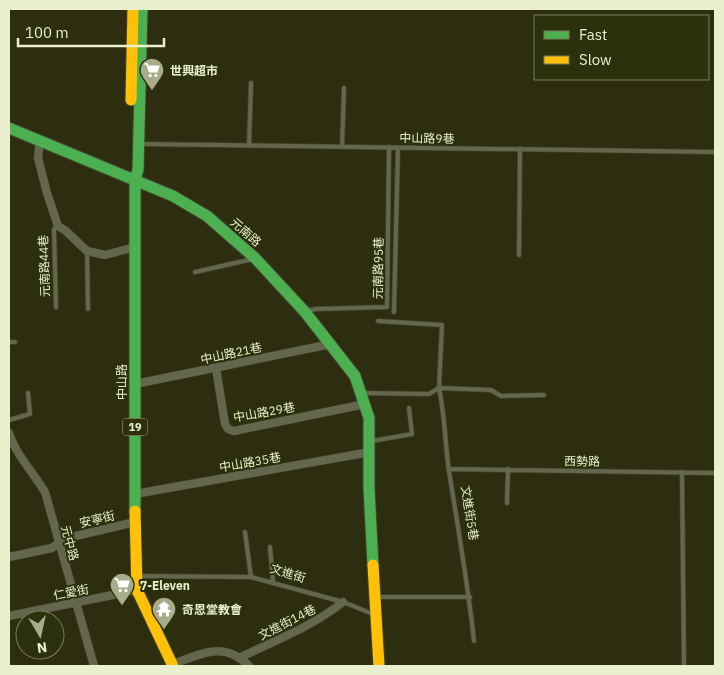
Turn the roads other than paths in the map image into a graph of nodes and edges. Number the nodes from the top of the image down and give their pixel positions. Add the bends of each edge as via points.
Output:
1 (133, 9) edge
2 (142, 9) edge
3 (251, 83) dead end
4 (344, 88) dead end
5 (9, 128) edge
6 (40, 140) junction
7 (139, 144) junction
8 (249, 146) junction
9 (342, 147) junction
10 (390, 148) junction
11 (398, 148) junction
12 (520, 149) junction
13 (715, 152) edge
14 (135, 179) junction
15 (58, 226) junction
16 (135, 247) junction
17 (87, 251) junction
18 (519, 256) dead end
19 (255, 258) junction
20 (195, 272) dead end
21 (56, 307) dead end
22 (88, 308) dead end
23 (305, 312) junction
24 (394, 312) dead end
25 (378, 321) dead end
26 (9, 342) edge
27 (15, 342) dead end
28 (331, 344) junction
29 (216, 368) junction
30 (135, 384) junction
31 (439, 388) junction
32 (28, 393) dead end
33 (544, 395) dead end
34 (364, 399) junction
35 (409, 408) dead end
36 (9, 420) edge
37 (9, 433) edge
38 (370, 447) junction
39 (449, 469) junction
40 (508, 469) junction
41 (682, 472) junction
42 (715, 473) edge
43 (135, 494) junction
44 (507, 502) dead end
45 (135, 522) junction
46 (245, 532) dead end
47 (58, 542) junction
48 (270, 547) dead end
49 (9, 558) edge
50 (137, 576) junction
51 (251, 577) junction
52 (273, 582) junction
53 (137, 590) junction
54 (374, 597) junction
55 (470, 598) junction
56 (343, 602) junction
57 (75, 603) junction
58 (375, 615) junction
59 (9, 616) edge
60 (474, 641) dead end
61 (240, 658) junction
62 (173, 665) edge
63 (94, 666) edge
64 (249, 666) edge
65 (379, 666) edge
66 (684, 666) edge

1 - 14 main road, 中山路 / 19 via 130,169
2 - 7 main road, 中山路 / 19
3 - 8 lane
4 - 9 lane
5 - 6 main road, 元南路
6 - 14 main road, 元南路
6 - 15 street, 元南路44巷 via 38,158
7 - 8 lane, 中山路9巷
7 - 14 main road, 中山路 / 19
8 - 9 lane, 中山路9巷
9 - 10 lane, 中山路9巷
10 - 11 lane, 中山路9巷
10 - 23 lane, 元南路95巷 via 387,307
11 - 12 lane, 中山路9巷
11 - 24 lane
12 - 13 lane, 中山路9巷
12 - 18 lane
14 - 16 main road, 中山路 / 19
14 - 19 main road, 元南路 via 207,216
15 - 17 street, 元南路44巷
15 - 21 lane, 元南路44巷 via 54,229
16 - 17 street via 105,255
16 - 30 main road, 中山路 / 19
17 - 22 lane
19 - 20 lane
19 - 23 main road, 元南路
23 - 28 main road, 元南路
25 - 31 lane, 文進街5巷 via 442,325
26 - 27 lane
28 - 29 street, 中山路21巷
28 - 34 main road, 元南路 via 355,376
29 - 30 street, 中山路21巷
29 - 34 street, 中山路29巷 via 228,429
30 - 43 main road, 中山路 / 19
31 - 33 lane via 490,390 501,396
31 - 34 lane via 429,394
31 - 39 lane, 文進街5巷
32 - 36 lane via 30,414
34 - 38 main road, 元南路 via 369,418
35 - 38 lane via 412,434
37 - 47 street, 元中路 via 14,448 45,492
38 - 43 street, 中山路35巷
38 - 54 main road
39 - 40 lane, 西勢路
39 - 55 lane, 文進街5巷
40 - 41 lane, 西勢路
40 - 44 lane
41 - 42 lane, 西勢路
41 - 66 lane
43 - 45 main road, 中山路 / 19
45 - 47 street, 安寧街
45 - 50 main road, 中山路 / 19
46 - 51 lane
47 - 49 street, 安寧街 via 52,548
47 - 57 street, 元中路
48 - 52 lane
50 - 51 lane, 文進街
50 - 53 main road, 中山路 / 19
51 - 52 lane, 文進街
52 - 56 lane, 文進街
53 - 57 street, 仁愛街
53 - 62 main road, 中山路 / 19
54 - 55 lane
54 - 58 main road
55 - 60 lane, 文進街5巷
56 - 58 lane, 文進街
56 - 61 street, 文進街14巷 via 303,627
57 - 59 street, 仁愛街
57 - 63 street, 元中路
58 - 65 main road
61 - 62 street via 225,651 212,650
61 - 64 street

